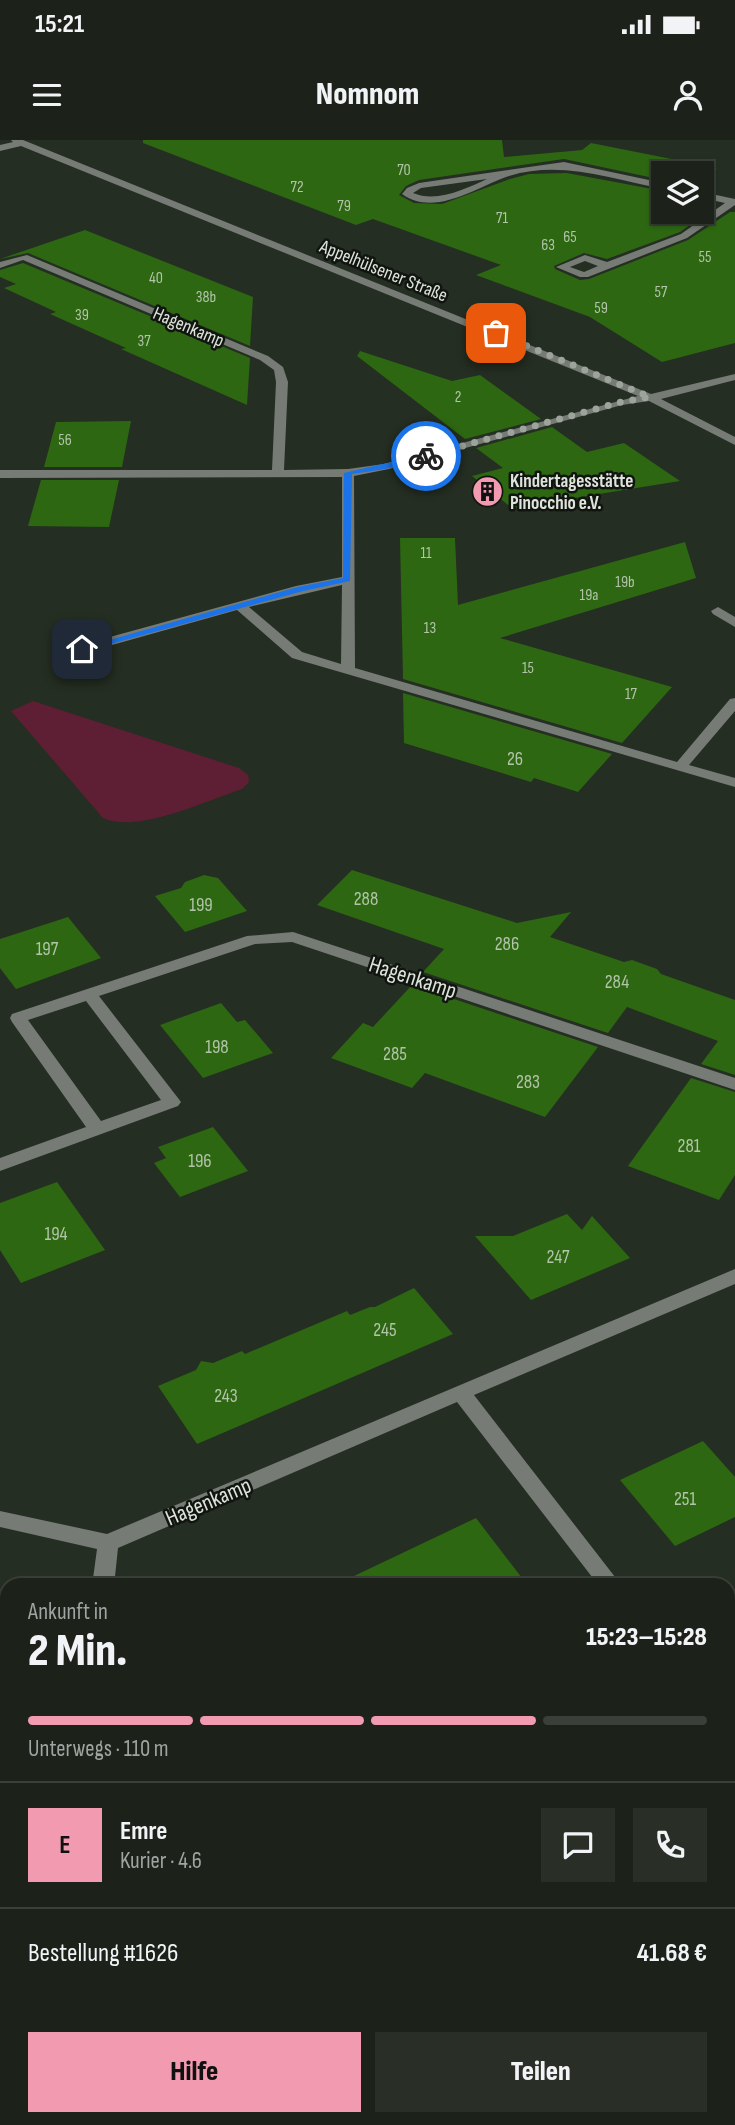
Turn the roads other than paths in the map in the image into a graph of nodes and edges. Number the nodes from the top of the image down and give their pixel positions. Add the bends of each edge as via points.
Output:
1 (18, 141) edge
2 (0, 148) edge
3 (508, 173) junction
4 (651, 183) edge
5 (714, 198) edge
6 (734, 202) edge
7 (0, 265) edge
8 (608, 266) dead end
9 (735, 376) edge
10 (650, 397) junction
11 (735, 442) edge
12 (278, 472) junction
13 (348, 473) junction
14 (0, 474) edge
15 (347, 579) junction
16 (240, 606) junction
17 (718, 611) dead end
18 (735, 623) edge
19 (82, 649) dead end
20 (348, 670) junction
21 (735, 702) edge
22 (681, 767) junction
23 (735, 783) edge
24 (89, 994) junction
25 (735, 1084) edge
26 (97, 1129) junction
27 (0, 1165) edge
28 (735, 1276) edge
29 (462, 1394) junction
30 (0, 1519) edge
31 (108, 1543) junction
32 (104, 1578) edge
33 (606, 1578) edge

1 - 2 street
1 - 10 street, Appelhülsener Straße
3 - 3 street via 419,186 407,194 435,200
3 - 4 street via 564,165
5 - 6 street
6 - 8 street via 684,236
7 - 12 street, Hagenkamp via 23,257 264,358 279,369
9 - 10 street
10 - 11 street, Appelhülsener Straße
10 - 13 street
12 - 13 street
12 - 14 street
13 - 15 street
15 - 16 street
15 - 20 street
16 - 19 street
16 - 20 street via 297,655
17 - 18 street
20 - 22 street
21 - 22 street
22 - 23 street
24 - 25 street, Hagenkamp via 253,939 293,937
24 - 26 street, Hagenkamp via 18,1018
24 - 26 street via 172,1102
26 - 27 street
28 - 29 street, Hagenkamp
29 - 31 street, Hagenkamp
29 - 33 street
30 - 31 street
31 - 32 street

